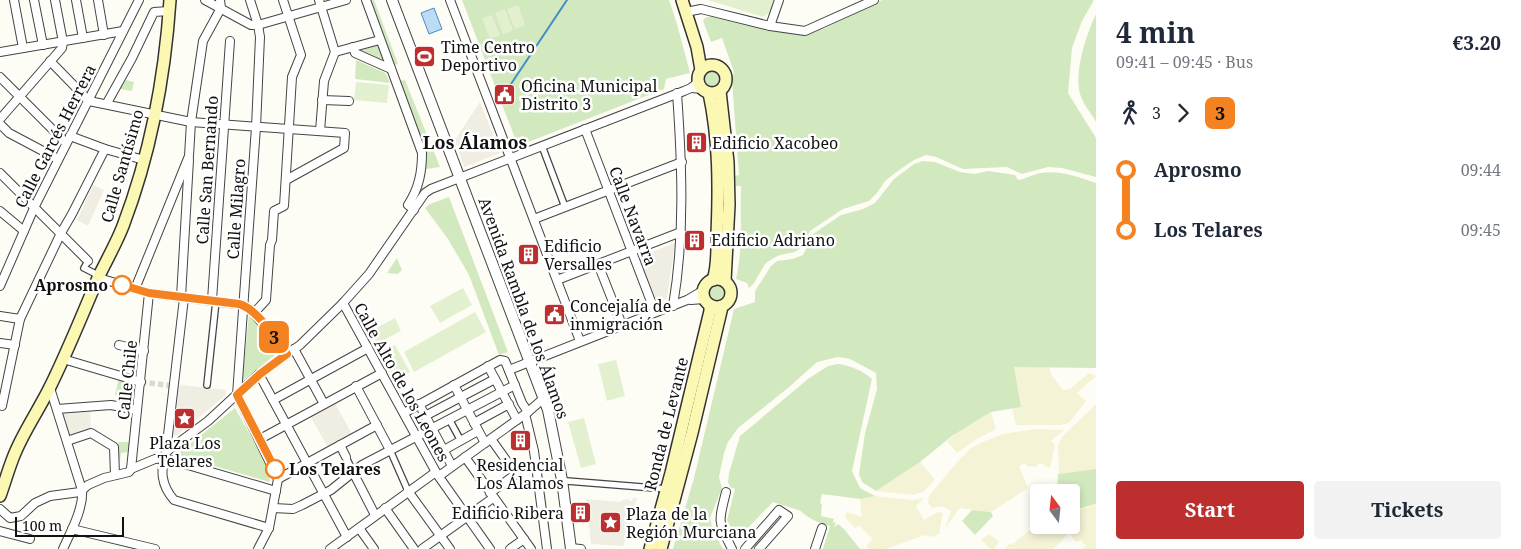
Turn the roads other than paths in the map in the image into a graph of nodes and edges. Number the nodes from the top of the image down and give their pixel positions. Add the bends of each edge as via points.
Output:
1 (14, 0) edge
2 (34, 0) edge
3 (55, 0) edge
4 (76, 0) edge
5 (98, 0) edge
6 (139, 0) edge
7 (206, 0) edge
8 (250, 0) edge
9 (283, 0) edge
10 (346, 0) edge
11 (366, 0) edge
12 (392, 0) edge
13 (450, 0) edge
14 (682, 0) edge
15 (779, 0) edge
16 (874, 0) edge
17 (320, 3) edge
18 (220, 4) edge
19 (170, 6) edge
20 (686, 12) junction
21 (288, 16) junction
22 (258, 25) junction
23 (770, 26) junction
24 (123, 32) junction
25 (104, 35) junction
26 (83, 38) junction
27 (230, 41) dead end
28 (376, 41) dead end
29 (63, 42) junction
30 (42, 45) junction
31 (353, 47) junction
32 (697, 47) junction
33 (22, 48) junction
34 (0, 52) edge
35 (335, 52) junction
36 (50, 61) junction
37 (714, 64) junction
38 (391, 69) junction
39 (0, 77) edge
40 (704, 86) junction
41 (677, 94) junction
42 (19, 96) junction
43 (89, 100) junction
44 (322, 100) junction
45 (349, 101) dead end
46 (107, 103) junction
47 (154, 113) junction
48 (0, 119) edge
49 (191, 122) junction
50 (0, 124) edge
51 (224, 125) junction
52 (256, 127) junction
53 (289, 129) junction
54 (585, 129) junction
55 (320, 131) junction
56 (68, 139) junction
57 (542, 146) junction
58 (105, 149) junction
59 (189, 156) junction
60 (510, 158) junction
61 (58, 159) junction
62 (144, 160) junction
63 (682, 162) junction
64 (0, 173) edge
65 (460, 176) junction
66 (286, 180) junction
67 (608, 190) junction
68 (565, 206) junction
69 (34, 208) junction
70 (0, 210) edge
71 (414, 210) junction
72 (534, 219) junction
73 (24, 231) junction
74 (680, 232) junction
75 (60, 233) junction
76 (632, 251) junction
77 (88, 261) joint
78 (598, 264) junction
79 (98, 278) junction
80 (557, 280) junction
81 (719, 280) junction
82 (0, 286) edge
83 (135, 289) junction
84 (149, 293) junction
85 (182, 298) junction
86 (706, 298) junction
87 (214, 300) junction
88 (343, 303) junction
89 (244, 305) junction
90 (673, 306) junction
91 (722, 306) junction
92 (655, 312) junction
93 (254, 313) junction
94 (0, 316) edge
95 (20, 319) junction
96 (622, 325) junction
97 (269, 330) junction
98 (580, 341) junction
99 (0, 343) edge
100 (119, 344) dead end
101 (279, 344) junction
102 (15, 345) junction
103 (368, 348) junction
104 (144, 351) junction
105 (290, 352) junction
106 (63, 359) junction
107 (530, 361) junction
108 (488, 366) junction
109 (509, 370) junction
110 (382, 373) junction
111 (260, 374) junction
112 (495, 378) junction
113 (311, 379) junction
114 (140, 382) junction
115 (206, 385) dead end
116 (454, 385) junction
117 (515, 385) junction
118 (356, 386) junction
119 (50, 388) junction
120 (502, 391) junction
121 (237, 395) junction
122 (460, 397) junction
123 (544, 398) junction
124 (273, 400) junction
125 (324, 404) junction
126 (419, 404) junction
127 (509, 404) junction
128 (1, 406) edge
129 (57, 409) junction
130 (137, 410) junction
131 (467, 410) junction
132 (404, 413) junction
133 (527, 415) junction
134 (425, 416) junction
135 (449, 419) junction
136 (517, 420) junction
137 (474, 423) junction
138 (286, 425) junction
139 (377, 425) junction
140 (432, 428) junction
141 (478, 431) junction
142 (416, 437) junction
143 (168, 438) junction
144 (260, 439) junction
145 (67, 441) junction
146 (461, 441) junction
147 (488, 441) junction
148 (177, 444) junction
149 (340, 445) junction
150 (390, 450) junction
151 (444, 450) junction
152 (165, 455) junction
153 (346, 457) joint
154 (465, 457) junction
155 (307, 463) junction
156 (452, 466) junction
157 (131, 469) junction
158 (353, 472) junction
159 (437, 474) junction
160 (115, 475) junction
161 (278, 479) junction
162 (566, 481) dead end
163 (667, 489) junction
164 (82, 490) junction
165 (276, 491) junction
166 (408, 491) junction
167 (726, 492) dead end
168 (323, 494) junction
169 (492, 495) junction
170 (0, 496) edge
171 (272, 508) junction
172 (385, 508) junction
173 (0, 509) edge
174 (376, 515) junction
175 (467, 516) junction
176 (269, 528) junction
177 (359, 528) junction
178 (822, 528) dead end
179 (72, 529) junction
180 (0, 531) edge
181 (440, 536) junction
182 (347, 537) junction
183 (30, 539) dead end
184 (524, 539) junction
185 (63, 549) edge
186 (155, 549) edge
187 (258, 549) edge
188 (331, 549) edge
189 (374, 549) edge
190 (414, 549) edge
191 (422, 549) edge
192 (450, 549) edge
193 (490, 549) edge
194 (510, 549) edge
195 (531, 549) edge
196 (547, 549) edge
197 (570, 549) edge
198 (581, 549) edge
199 (650, 549) edge
200 (661, 549) edge
201 (732, 549) edge
202 (745, 549) edge
203 (759, 549) edge
204 (815, 549) edge

1 - 33 street
2 - 30 street
3 - 29 street
4 - 26 street
5 - 25 street
6 - 24 street, Calle Garcés Herrera
7 - 18 street
8 - 22 street, Calle Milagro
9 - 21 street
10 - 17 street
11 - 38 street
12 - 65 street, Avenida Rambla de los Álamos
13 - 60 street
14 - 20 main road, Ronda de Levante
15 - 23 street
16 - 23 street via 805,31
17 - 21 street
17 - 35 street
18 - 22 street via 251,25
18 - 49 street via 204,41
19 - 46 street via 154,12
19 - 47 main road, Calle Santísimo
20 - 23 street via 701,9
20 - 32 main road, Ronda de Levante
21 - 22 street
21 - 53 street via 301,55 292,77
22 - 52 street, Calle Milagro
24 - 25 street
24 - 43 street, Calle Garcés Herrera
25 - 26 street
26 - 29 street
27 - 51 street, Calle San Bernando
28 - 31 street
29 - 30 street
29 - 36 street via 62,48
30 - 33 street
31 - 35 street
31 - 38 street via 355,53
32 - 37 main road, Ronda de Levante
32 - 40 main road, Ronda de Levante
33 - 34 street
35 - 44 street via 324,81
36 - 42 street
36 - 43 street
37 - 40 main road via 706,66
37 - 40 main road, Ronda de Levante via 726,73 726,83
38 - 71 street via 422,153 422,173 408,205
39 - 42 street
40 - 41 street
40 - 81 main road, Ronda de Levante via 715,132
41 - 54 street
41 - 63 street
42 - 48 street
42 - 56 street
43 - 46 street
43 - 56 street, Calle Garcés Herrera
44 - 45 street
44 - 55 street
46 - 47 street
47 - 49 street
47 - 62 main road, Calle Santísimo
49 - 51 street
49 - 59 street
50 - 61 street via 9,133
51 - 52 street
51 - 87 street, Calle San Bernando
52 - 53 street
52 - 89 street, Calle Milagro
53 - 55 street
53 - 66 street
54 - 57 street
54 - 67 street, Calle Navarra
55 - 66 street via 345,133 344,148
56 - 58 street
56 - 61 street, Calle Garcés Herrera
57 - 60 street
57 - 68 street
58 - 62 street
58 - 75 street
59 - 83 street
59 - 85 street
60 - 65 street
60 - 72 street
61 - 69 street, Calle Garcés Herrera
62 - 79 main road, Calle Santísimo via 122,228
63 - 67 street
63 - 74 street
64 - 69 street
65 - 71 street via 431,189
65 - 107 street, Avenida Rambla de los Álamos
66 - 93 street via 284,206 274,211 266,300
67 - 68 street
67 - 76 street, Calle Navarra
68 - 72 street
69 - 73 street, Calle Garcés Herrera
69 - 75 street
70 - 73 street
71 - 88 street via 369,274
72 - 80 street
73 - 82 street, Calle Garcés Herrera
74 - 76 street
74 - 90 street
75 - 77 street
75 - 95 street
76 - 78 street
76 - 92 street, Calle Navarra
77 - 79 street via 84,268
78 - 80 street
78 - 96 street
79 - 83 street
79 - 106 main road, Calle Santísimo
80 - 98 street
81 - 86 main road via 707,284
81 - 91 main road, Ronda de Levante via 730,287 731,296
83 - 84 street
84 - 85 street
84 - 104 street, Calle Chile
85 - 87 street
85 - 143 street
86 - 90 street via 687,300
86 - 91 main road via 718,307
86 - 163 main road, Ronda de Levante via 710,311
87 - 89 street
87 - 115 street, Calle San Bernando
88 - 103 street, Calle Alto de los Leones
88 - 105 street
89 - 93 street
89 - 121 street, Calle Milagro
90 - 92 street
91 - 200 main road, Ronda de Levante
92 - 96 street
93 - 97 street
94 - 95 street
95 - 102 street
96 - 98 street
97 - 101 street
97 - 105 street via 270,337 280,349
98 - 107 street
99 - 102 street
100 - 104 street
101 - 105 street
101 - 105 street via 288,347
102 - 128 street
103 - 110 street, Calle Alto de los Leones
103 - 113 street
104 - 114 street, Calle Chile
105 - 111 street
105 - 113 street
106 - 114 street
106 - 119 main road, Calle Santísimo
107 - 109 street
107 - 123 street, Avenida Rambla de los Álamos
108 - 109 street via 500,360 505,361
108 - 112 street
108 - 116 street
109 - 117 street
110 - 118 street
110 - 132 street, Calle Alto de los Leones
111 - 121 street
111 - 124 street
112 - 120 street
112 - 122 street
113 - 124 street
113 - 125 street
114 - 130 street, Calle Chile
116 - 122 street
116 - 126 street
117 - 120 street
117 - 133 street
118 - 125 street
118 - 139 street
119 - 129 street
119 - 170 main road, Calle Santísimo via 15,452
120 - 127 street
120 - 131 street
121 - 144 street
121 - 148 street
122 - 131 street
122 - 134 street
123 - 133 street
123 - 197 street, Avenida Rambla de los Álamos via 554,435
124 - 138 street
125 - 138 street
126 - 132 street
126 - 134 street
127 - 136 street
127 - 137 street
129 - 130 street via 111,405
129 - 145 street
130 - 157 street, Calle Chile
131 - 135 street
131 - 137 street
132 - 142 street, Calle Alto de los Leones
133 - 136 street
133 - 196 street
134 - 140 street
135 - 140 street
135 - 146 street
136 - 147 street
137 - 141 street
138 - 144 street
138 - 155 street
139 - 149 street
139 - 150 street
140 - 142 street
140 - 151 street
141 - 146 street
141 - 147 street
142 - 150 street
142 - 159 street, Calle Alto de los Leones
143 - 148 street via 170,443
143 - 152 street
144 - 161 street
145 - 160 street via 91,433 114,447
145 - 164 street
146 - 151 street
147 - 154 street
147 - 169 street via 516,474
148 - 152 street
149 - 153 street
149 - 155 street
150 - 158 street
150 - 166 street
151 - 156 street
152 - 157 street
152 - 165 street
152 - 176 street via 163,481 174,500
153 - 158 street
154 - 156 street
154 - 169 street
155 - 161 street
155 - 168 street
156 - 159 street
157 - 160 street
158 - 168 street
158 - 174 street
159 - 166 street
159 - 175 street, Calle Alto de los Leones
160 - 164 street
161 - 165 street
162 - 163 street
163 - 199 main road, Ronda de Levante
164 - 173 street via 50,496 34,503 22,516 10,518
164 - 179 street via 83,498
165 - 171 street
166 - 172 street
166 - 181 street
167 - 201 street via 719,516
168 - 171 street via 293,509
168 - 182 street
169 - 175 street
169 - 184 street
171 - 176 street
172 - 174 street
172 - 190 street
174 - 177 street
175 - 181 street
175 - 193 street, Calle Alto de los Leones
176 - 187 street
177 - 182 street
177 - 189 street
178 - 204 street
179 - 185 street
179 - 186 street
180 - 183 street
181 - 191 street
181 - 192 street
182 - 188 street
184 - 194 street
184 - 195 street
197 - 198 street
202 - 203 street via 780,510 788,516

